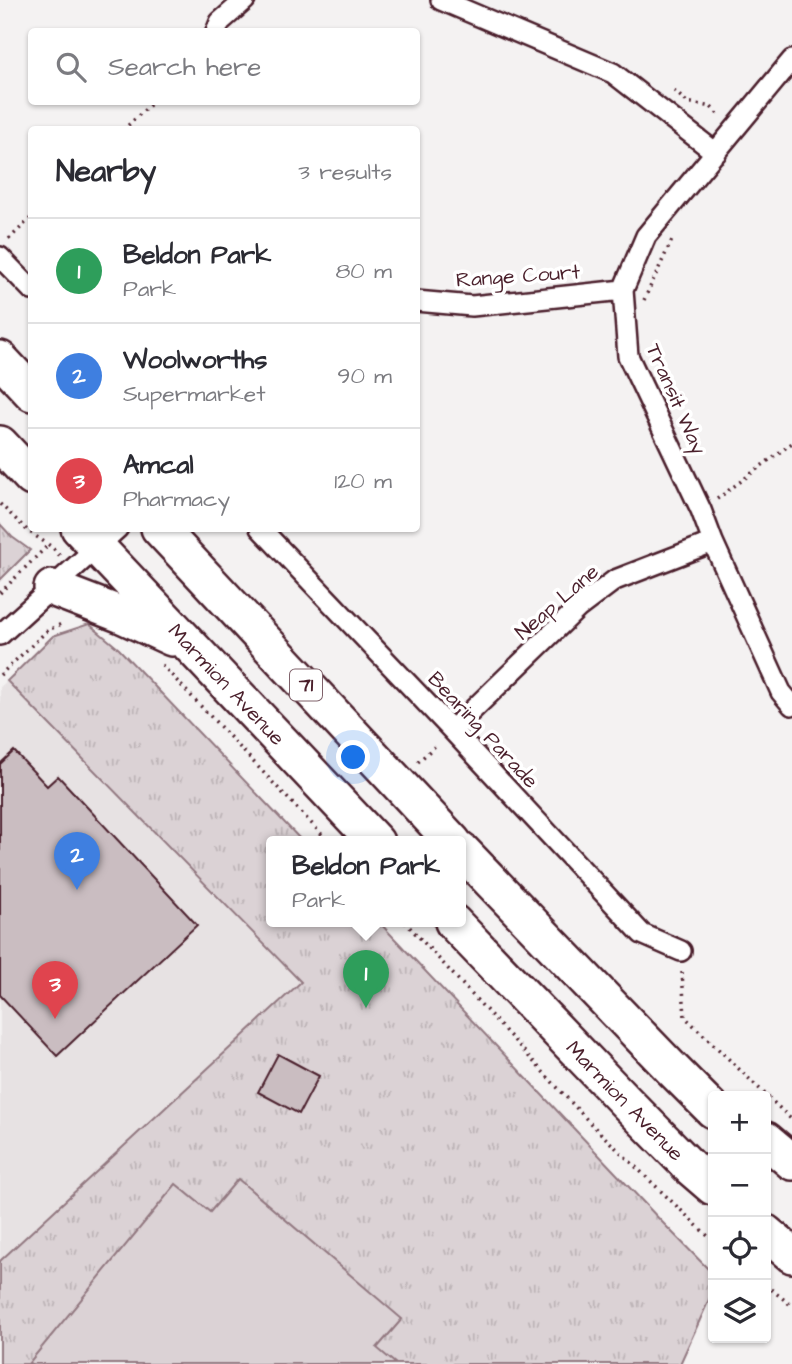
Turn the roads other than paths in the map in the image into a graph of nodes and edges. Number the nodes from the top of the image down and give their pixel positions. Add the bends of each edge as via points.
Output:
1 (245, 0) edge
2 (441, 0) edge
3 (218, 28) edge
4 (792, 60) edge
5 (716, 153) junction
6 (4, 248) edge
7 (28, 284) edge
8 (623, 290) junction
9 (420, 301) edge
10 (0, 359) edge
11 (28, 389) edge
12 (0, 444) edge
13 (28, 474) edge
14 (163, 532) edge
15 (264, 532) edge
16 (713, 541) junction
17 (83, 552) edge
18 (0, 635) edge
19 (175, 655) junction
20 (792, 705) edge
21 (452, 730) junction
22 (370, 836) edge
23 (447, 836) edge
24 (466, 855) edge
25 (458, 927) edge
26 (681, 951) road end
27 (670, 1068) junction
28 (712, 1091) edge
29 (708, 1105) edge
30 (771, 1144) edge
31 (771, 1162) edge
32 (792, 1162) edge
33 (792, 1180) edge
34 (708, 1183) edge
35 (771, 1237) edge
36 (792, 1255) edge

1 - 3 street
2 - 5 street via 613,73
4 - 5 street, Transit Way
5 - 8 street, Transit Way via 646,236
6 - 7 street
8 - 9 street, Range Court via 472,306
8 - 16 street, Transit Way via 628,356
10 - 11 highway
12 - 13 highway
14 - 23 highway, 71
15 - 21 street, Bearing Parade
16 - 20 street, Transit Way via 781,692
16 - 21 street, Neap Lane via 615,580 578,608
17 - 18 street
17 - 19 highway, Marmion Avenue
17 - 19 highway via 93,603
19 - 22 highway, Marmion Avenue
21 - 26 street, Bearing Parade via 642,934
24 - 27 highway
25 - 34 highway, Marmion Avenue
27 - 28 highway via 691,1072
27 - 29 highway
30 - 32 highway
31 - 33 highway
35 - 36 highway

